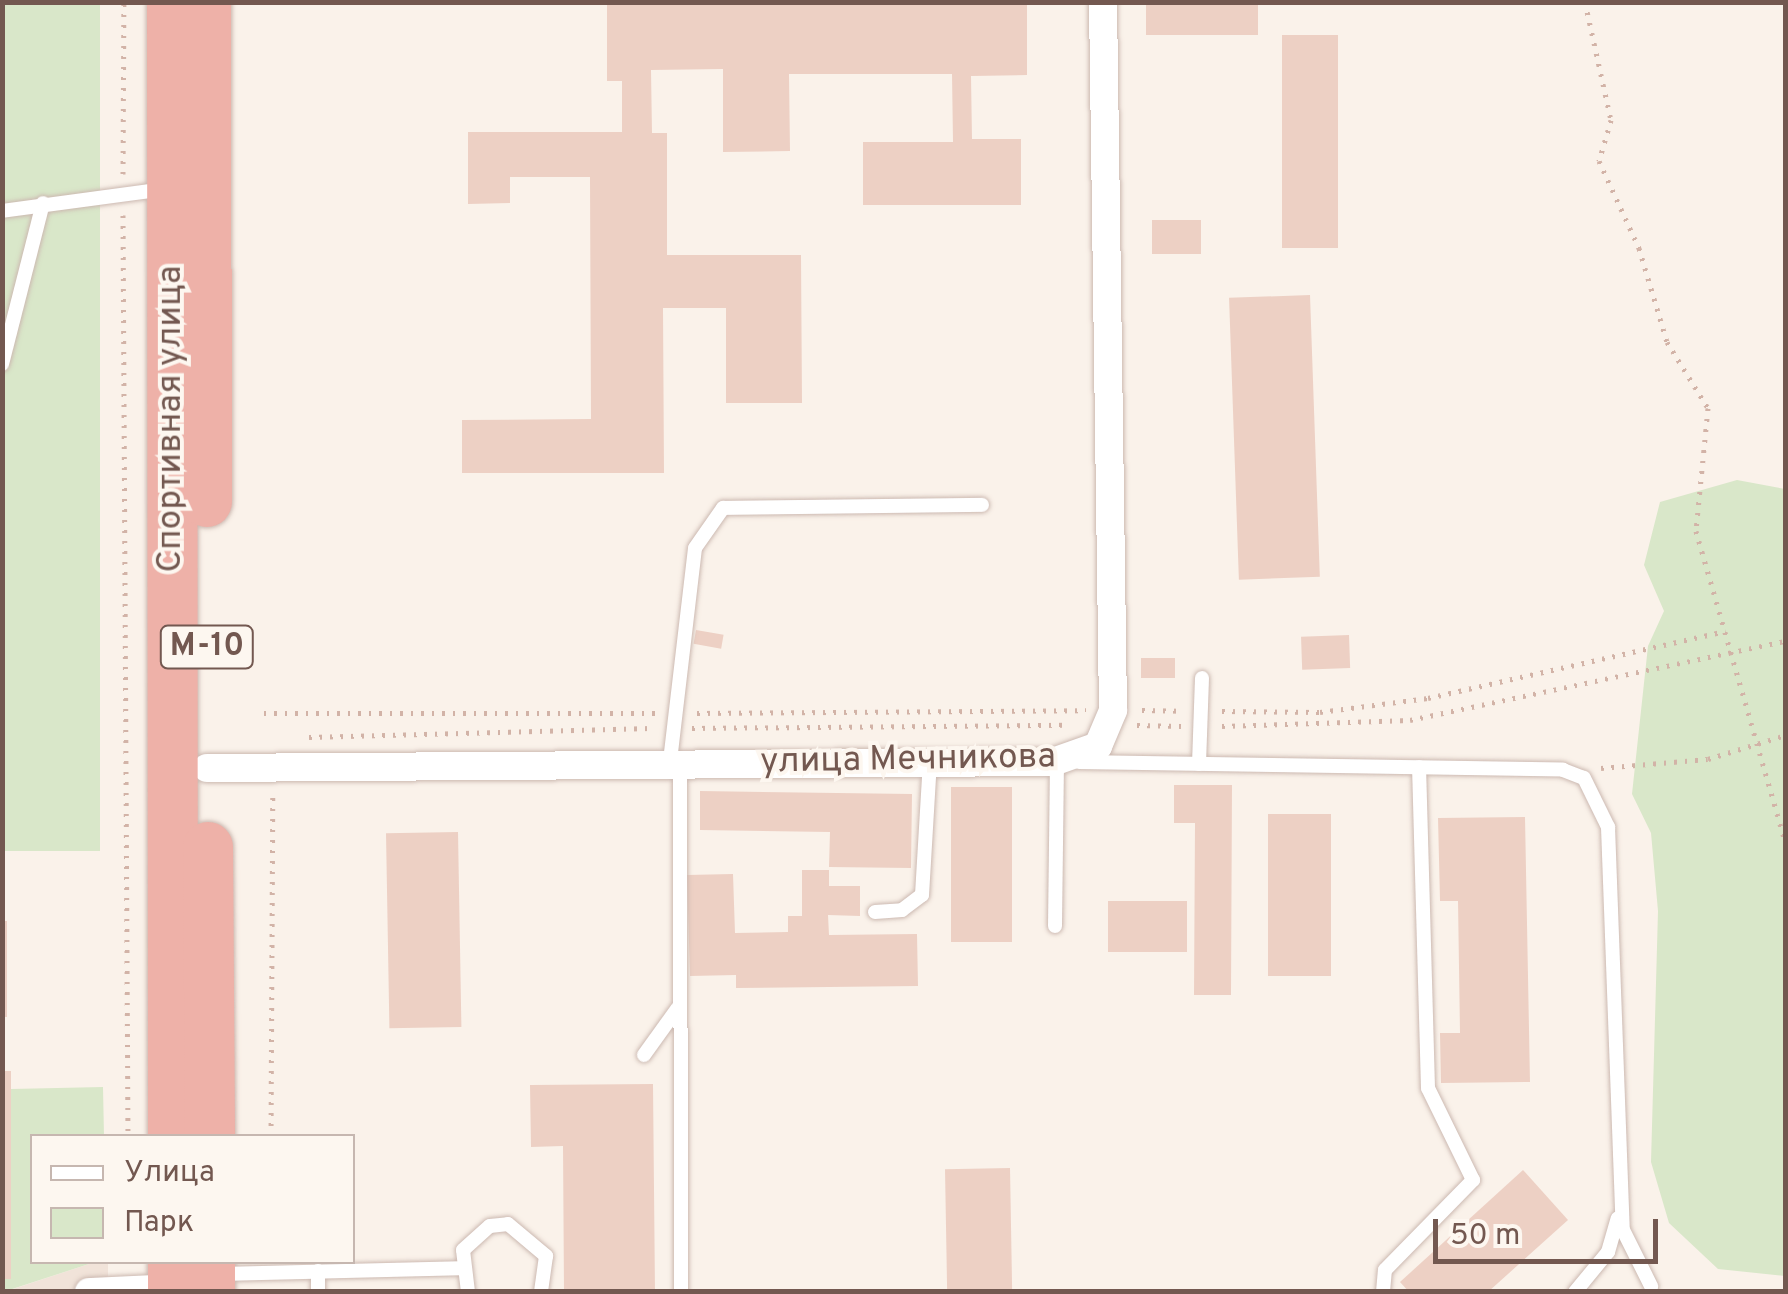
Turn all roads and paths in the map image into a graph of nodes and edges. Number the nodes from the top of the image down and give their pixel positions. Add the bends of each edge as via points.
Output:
1 (124, 2) edge
2 (172, 2) edge
3 (206, 2) edge
4 (1103, 2) edge
5 (1585, 2) edge
6 (147, 189) junction
7 (43, 203) junction
8 (2, 211) edge
9 (2, 364) edge
10 (982, 505) dead end
11 (1202, 678) dead end
12 (264, 713) dead end
13 (673, 714) junction
14 (1786, 735) edge
15 (675, 761) junction
16 (930, 762) junction
17 (1052, 762) junction
18 (1199, 764) junction
19 (208, 768) junction
20 (1419, 768) junction
21 (1563, 770) junction
22 (1786, 845) edge
23 (874, 912) dead end
24 (1054, 926) dead end
25 (680, 999) junction
26 (644, 1055) dead end
27 (128, 1134) edge
28 (173, 1134) edge
29 (210, 1134) edge
30 (1620, 1198) junction
31 (460, 1268) junction
32 (318, 1272) junction
33 (191, 1278) edge
34 (1651, 1286) dead end
35 (89, 1292) edge
36 (318, 1292) edge
37 (468, 1292) edge
38 (541, 1292) edge
39 (681, 1292) edge
40 (1383, 1292) edge
41 (1574, 1292) edge

1 - 6 path
2 - 6 highway, Спортивная улица / М-10
3 - 19 highway, Спортивная улица / М-10
4 - 17 street, улица Мечникова via 1113,710 1098,746
5 - 22 path via 1611,120 1599,162 1639,248 1667,342 1708,408 1696,531
6 - 7 lane
6 - 27 path
6 - 28 highway, Спортивная улица / М-10
7 - 8 lane
7 - 9 lane
10 - 13 lane via 742,500 723,508 695,548
11 - 18 lane
12 - 13 path
13 - 15 lane
14 - 21 path, bridge via 1708,759
15 - 16 street, улица Мечникова
15 - 19 street, улица Мечникова
15 - 25 lane
16 - 17 street, улица Мечникова
16 - 23 lane via 922,895 902,910
17 - 18 lane
17 - 24 lane
18 - 20 lane
19 - 29 highway, Спортивная улица / М-10
20 - 21 lane
20 - 40 lane via 1428,1088 1473,1180 1384,1270
21 - 30 lane via 1584,778 1608,827
25 - 26 lane via 669,1032
25 - 39 lane
30 - 34 lane via 1631,1259
30 - 41 lane via 1608,1252
31 - 32 lane
31 - 37 lane
31 - 38 lane via 474,1235 508,1224 546,1256
32 - 33 lane
32 - 36 lane
33 - 35 street

